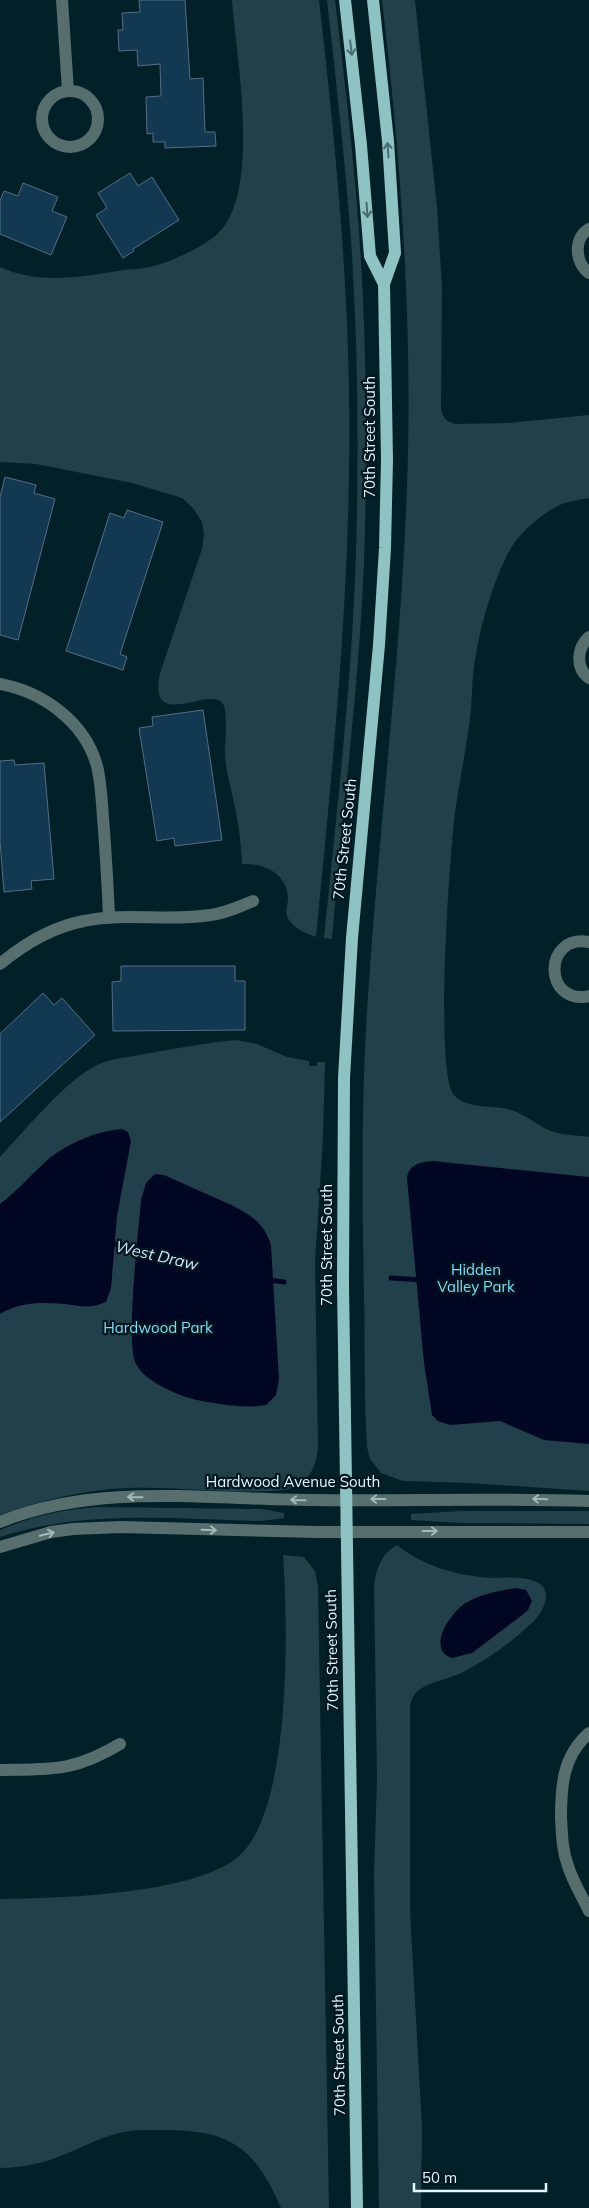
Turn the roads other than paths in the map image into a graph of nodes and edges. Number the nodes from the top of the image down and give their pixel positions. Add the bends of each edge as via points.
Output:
1 (62, 0) edge
2 (345, 0) edge
3 (373, 0) edge
4 (68, 90) junction
5 (589, 229) edge
6 (589, 273) edge
7 (384, 284) junction
8 (589, 637) edge
9 (589, 678) edge
10 (0, 684) edge
11 (253, 901) dead end
12 (110, 918) junction
13 (589, 942) edge
14 (0, 964) edge
15 (589, 996) edge
16 (346, 1499) junction
17 (589, 1501) edge
18 (0, 1522) edge
19 (347, 1531) junction
20 (589, 1532) edge
21 (0, 1547) edge
22 (586, 1735) edge
23 (120, 1744) dead end
24 (0, 1770) edge
25 (589, 1912) edge
26 (357, 2208) edge

1 - 4 street
2 -> 7 main road, 70th Street South via 362,145 370,256
7 -> 3 main road, 70th Street South via 395,253
4 - 4 street via 48,101 42,119 44,129 53,141 72,147 94,135 99,116 90,98 81,92
5 - 6 street via 580,238 578,251 580,264
7 - 16 main road, 70th Street South via 387,425 384,571 374,716 352,938 344,1078
8 - 9 street via 583,642 579,655 582,670
10 - 12 street via 23,691 54,707 78,730 92,751 100,783
11 - 12 street via 205,916
12 - 14 street via 84,920 50,932
13 - 15 street via 567,946 556,959 554,970 556,981 563,990 576,996
17 -> 16 street, Hardwood Avenue South
16 -> 18 street, Hardwood Avenue South via 122,1496 56,1504
16 - 19 main road, 70th Street South
19 -> 20 street
21 -> 19 street via 73,1529
19 - 26 main road, 70th Street South
22 - 25 street via 572,1754 563,1776 561,1792 562,1838 569,1870
23 - 24 street via 87,1762 69,1767

